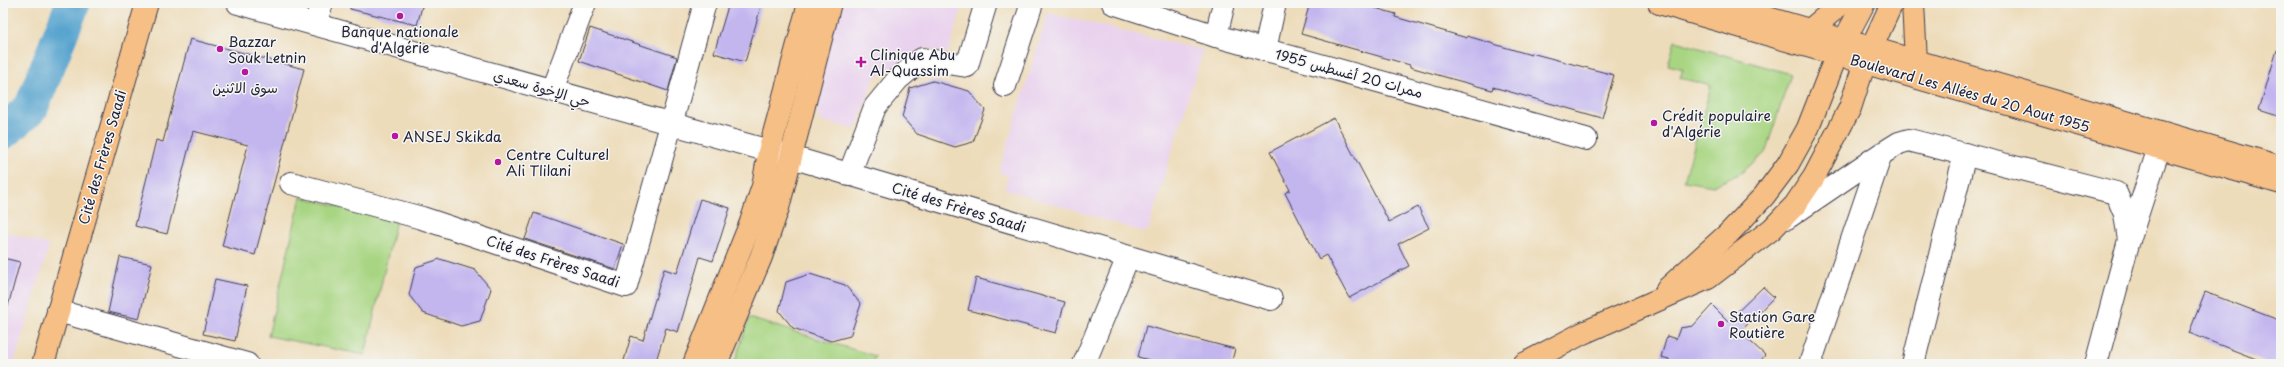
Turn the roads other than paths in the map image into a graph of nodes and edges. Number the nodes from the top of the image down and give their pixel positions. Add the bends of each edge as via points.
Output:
1 (147, 3) edge
2 (238, 3) edge
3 (322, 3) edge
4 (585, 3) edge
5 (705, 3) edge
6 (809, 3) edge
7 (830, 3) edge
8 (986, 3) edge
9 (1032, 3) edge
10 (1113, 3) edge
11 (1224, 3) edge
12 (1275, 3) edge
13 (1658, 3) edge
14 (1716, 3) edge
15 (1842, 3) edge
16 (1864, 3) edge
17 (1892, 3) edge
18 (1913, 3) edge
19 (315, 24) junction
20 (1216, 36) junction
21 (1804, 37) junction
22 (1841, 47) junction
23 (1265, 50) junction
24 (1868, 55) junction
25 (1916, 60) junction
26 (1891, 70) junction
27 (1005, 86) dead end
28 (552, 90) junction
29 (1820, 101) junction
30 (1850, 108) junction
31 (671, 123) junction
32 (1586, 139) dead end
33 (2159, 148) junction
34 (769, 152) junction
35 (1881, 154) junction
36 (1966, 154) junction
37 (791, 157) junction
38 (2281, 167) edge
39 (849, 175) junction
40 (291, 183) dead end
41 (2281, 183) edge
42 (1772, 229) junction
43 (2129, 240) junction
44 (1128, 257) junction
45 (1271, 299) dead end
46 (1654, 301) junction
47 (58, 311) junction
48 (218, 360) edge
49 (43, 364) edge
50 (247, 364) edge
51 (694, 364) edge
52 (716, 364) edge
53 (1084, 364) edge
54 (1524, 364) edge
55 (1810, 364) edge
56 (1913, 364) edge
57 (2096, 364) edge

1 - 47 main road, Cité des Frères Saadi
2 - 19 street, حي الإخوة سعدي
3 - 19 street
4 - 28 street
5 - 31 street, Cité des Frères Saadi
6 - 34 main road
7 - 37 main road
8 - 39 street via 967,66 922,59 898,79 875,107
9 - 27 street
10 - 20 street, ممرات 20 أغسطس 1955
11 - 20 street
12 - 23 street
13 - 21 main road, Boulevard Les Allées du 20 Aout 1955
14 - 21 main road, Boulevard Les Allées du 20 Aout 1955
15 - 21 main road
16 - 22 main road
17 - 24 main road
18 - 25 main road
19 - 28 street, حي الإخوة سعدي
20 - 23 street, ممرات 20 أغسطس 1955
21 - 22 main road, Boulevard Les Allées du 20 Aout 1955
21 - 29 main road via 1818,69
22 - 24 main road, Boulevard Les Allées du 20 Aout 1955
22 - 29 main road
23 - 32 street, ممرات 20 أغسطس 1955
24 - 25 main road, Boulevard Les Allées du 20 Aout 1955
24 - 26 main road, Boulevard Les Allées du 20 Aout 1955
24 - 30 main road
25 - 38 main road, Boulevard Les Allées du 20 Aout 1955
26 - 30 main road via 1870,76
26 - 33 main road, Boulevard Les Allées du 20 Aout 1955
28 - 31 street, حي الإخوة سعدي
29 - 46 main road via 1788,164 1764,196 1729,233
30 - 42 main road via 1814,177 1795,205
31 - 34 street, حي الإخوة سعدي
31 - 40 street, Cité des Frères Saadi via 626,286 422,218
33 - 41 main road, Boulevard Les Allées du 20 Aout 1955
33 - 43 street
34 - 37 street, Cité des Frères Saadi
34 - 51 main road via 763,186 751,222
35 - 36 street via 1909,140
35 - 42 street via 1826,189
35 - 55 street
36 - 43 street via 2116,193 2125,214
36 - 56 street
37 - 39 street, Cité des Frères Saadi
37 - 52 main road via 778,208 761,257
39 - 44 street, Cité des Frères Saadi
42 - 46 main road via 1708,278
43 - 57 street
44 - 45 street, Cité des Frères Saadi
44 - 53 street
46 - 54 main road via 1583,333
47 - 48 street
47 - 49 main road, Cité des Frères Saadi
48 - 50 street

